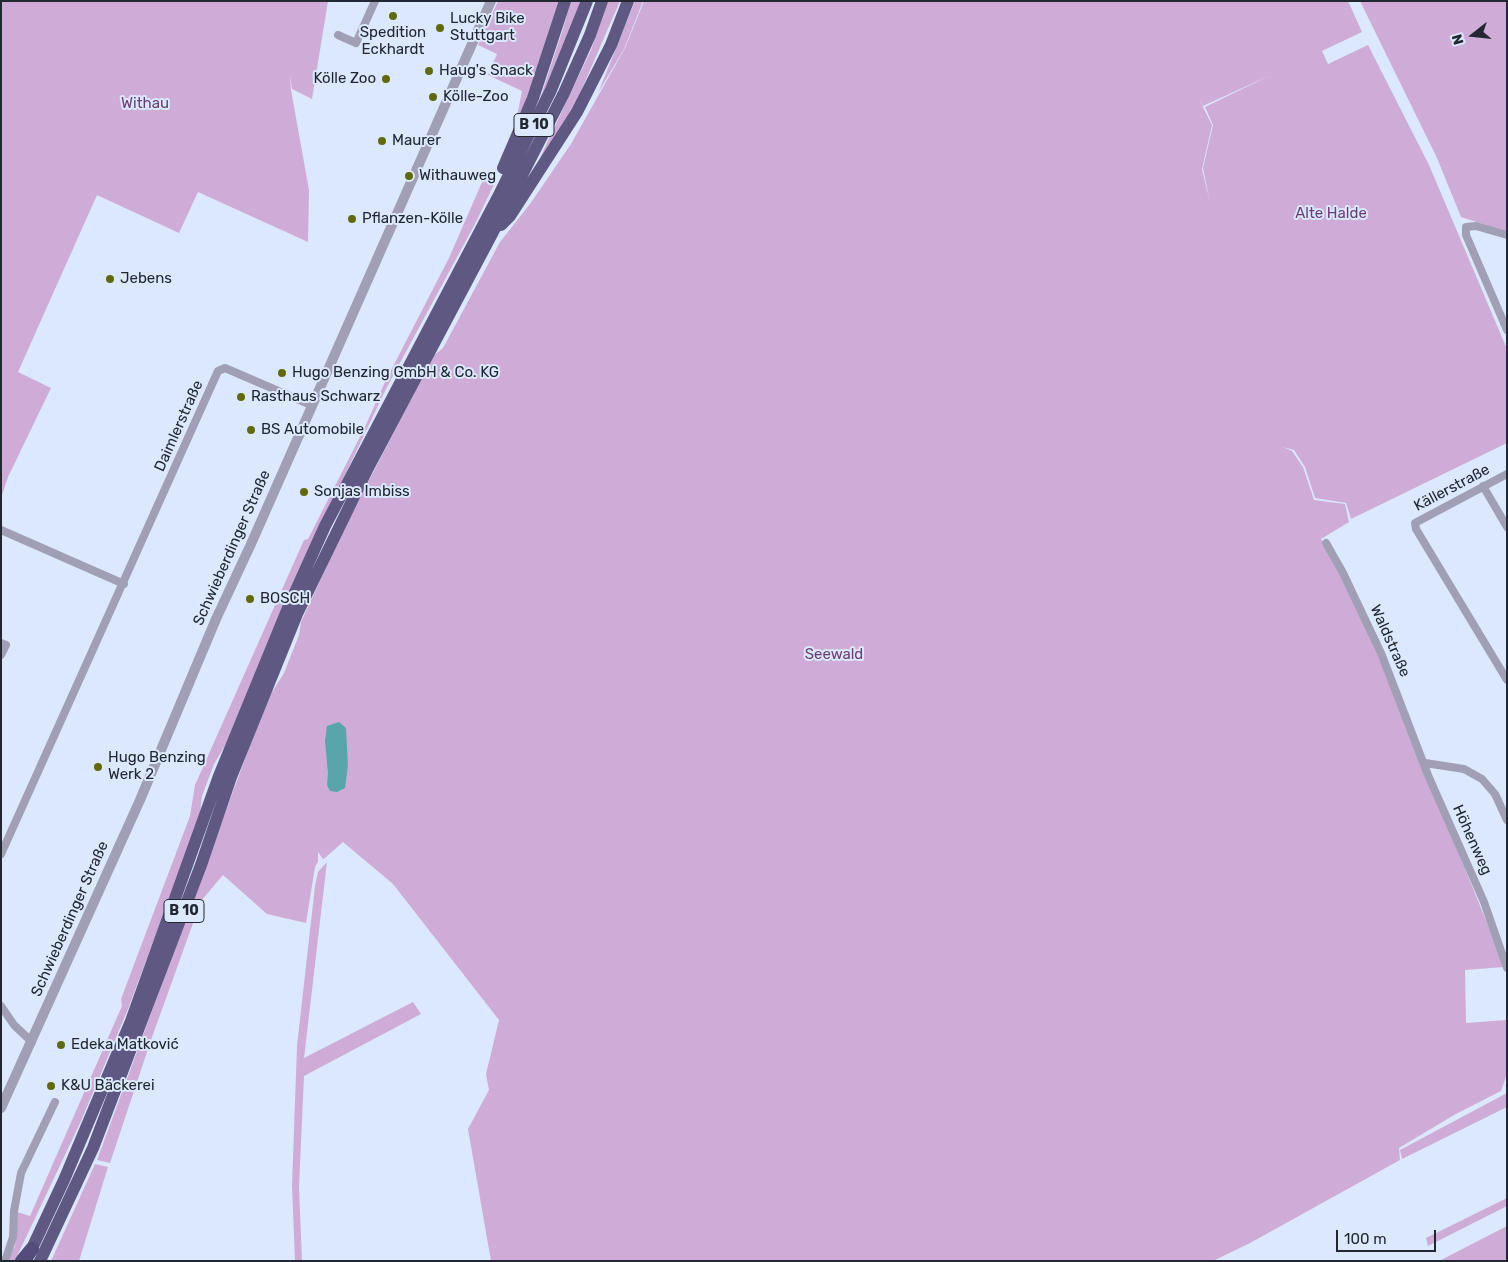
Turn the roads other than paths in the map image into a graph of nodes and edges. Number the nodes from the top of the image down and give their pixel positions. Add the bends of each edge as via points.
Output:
1 (375, 1) edge
2 (491, 1) edge
3 (565, 1) edge
4 (587, 1) edge
5 (602, 1) edge
6 (628, 1) edge
7 (338, 35) dead end
8 (493, 232) junction
9 (1507, 235) edge
10 (473, 245) junction
11 (1504, 318) edge
12 (1507, 330) edge
13 (311, 405) junction
14 (1507, 474) edge
15 (1483, 486) junction
16 (1507, 527) edge
17 (1, 530) edge
18 (1326, 543) dead end
19 (124, 584) junction
20 (1, 643) edge
21 (1, 655) edge
22 (1507, 680) edge
23 (1420, 753) joint
24 (1424, 763) junction
25 (1507, 820) edge
26 (1, 854) edge
27 (1507, 968) edge
28 (1, 1006) edge
29 (32, 1042) junction
30 (55, 1102) dead end
31 (1, 1108) edge
32 (29, 1255) edge
33 (4, 1261) edge
34 (22, 1261) edge
35 (40, 1261) edge

1 - 7 street via 356,43
2 - 13 street, Schwieberdinger Straße
3 - 10 highway, B 10 via 533,98 478,224
4 - 10 highway, B 10 via 551,90
5 - 8 highway, B 10 via 564,93
6 - 8 highway, B 10 via 607,53 577,112 510,216
8 - 35 highway, B 10 via 368,468 298,614 231,777 201,865 93,1148
9 - 11 street via 1472,225 1466,227 1466,235
10 - 32 highway, B 10 via 330,517 288,608 222,767 128,1030
11 - 12 street
13 - 19 street, Daimlerstraße via 225,368 218,371
13 - 29 street, Schwieberdinger Straße
14 - 15 street, Källerstraße
15 - 16 street
15 - 22 street, Källerstraße via 1415,523
17 - 19 street
18 - 23 street, Waldstraße via 1369,627
19 - 26 street, Daimlerstraße
20 - 21 street via 6,645
23 - 24 street, Höhenweg
24 - 25 street via 1464,770 1482,779 1495,794
24 - 27 street, Höhenweg via 1484,902
28 - 29 street via 14,1025
29 - 31 street, Schwieberdinger Straße
30 - 33 street via 21,1173 13,1237
32 - 34 highway

